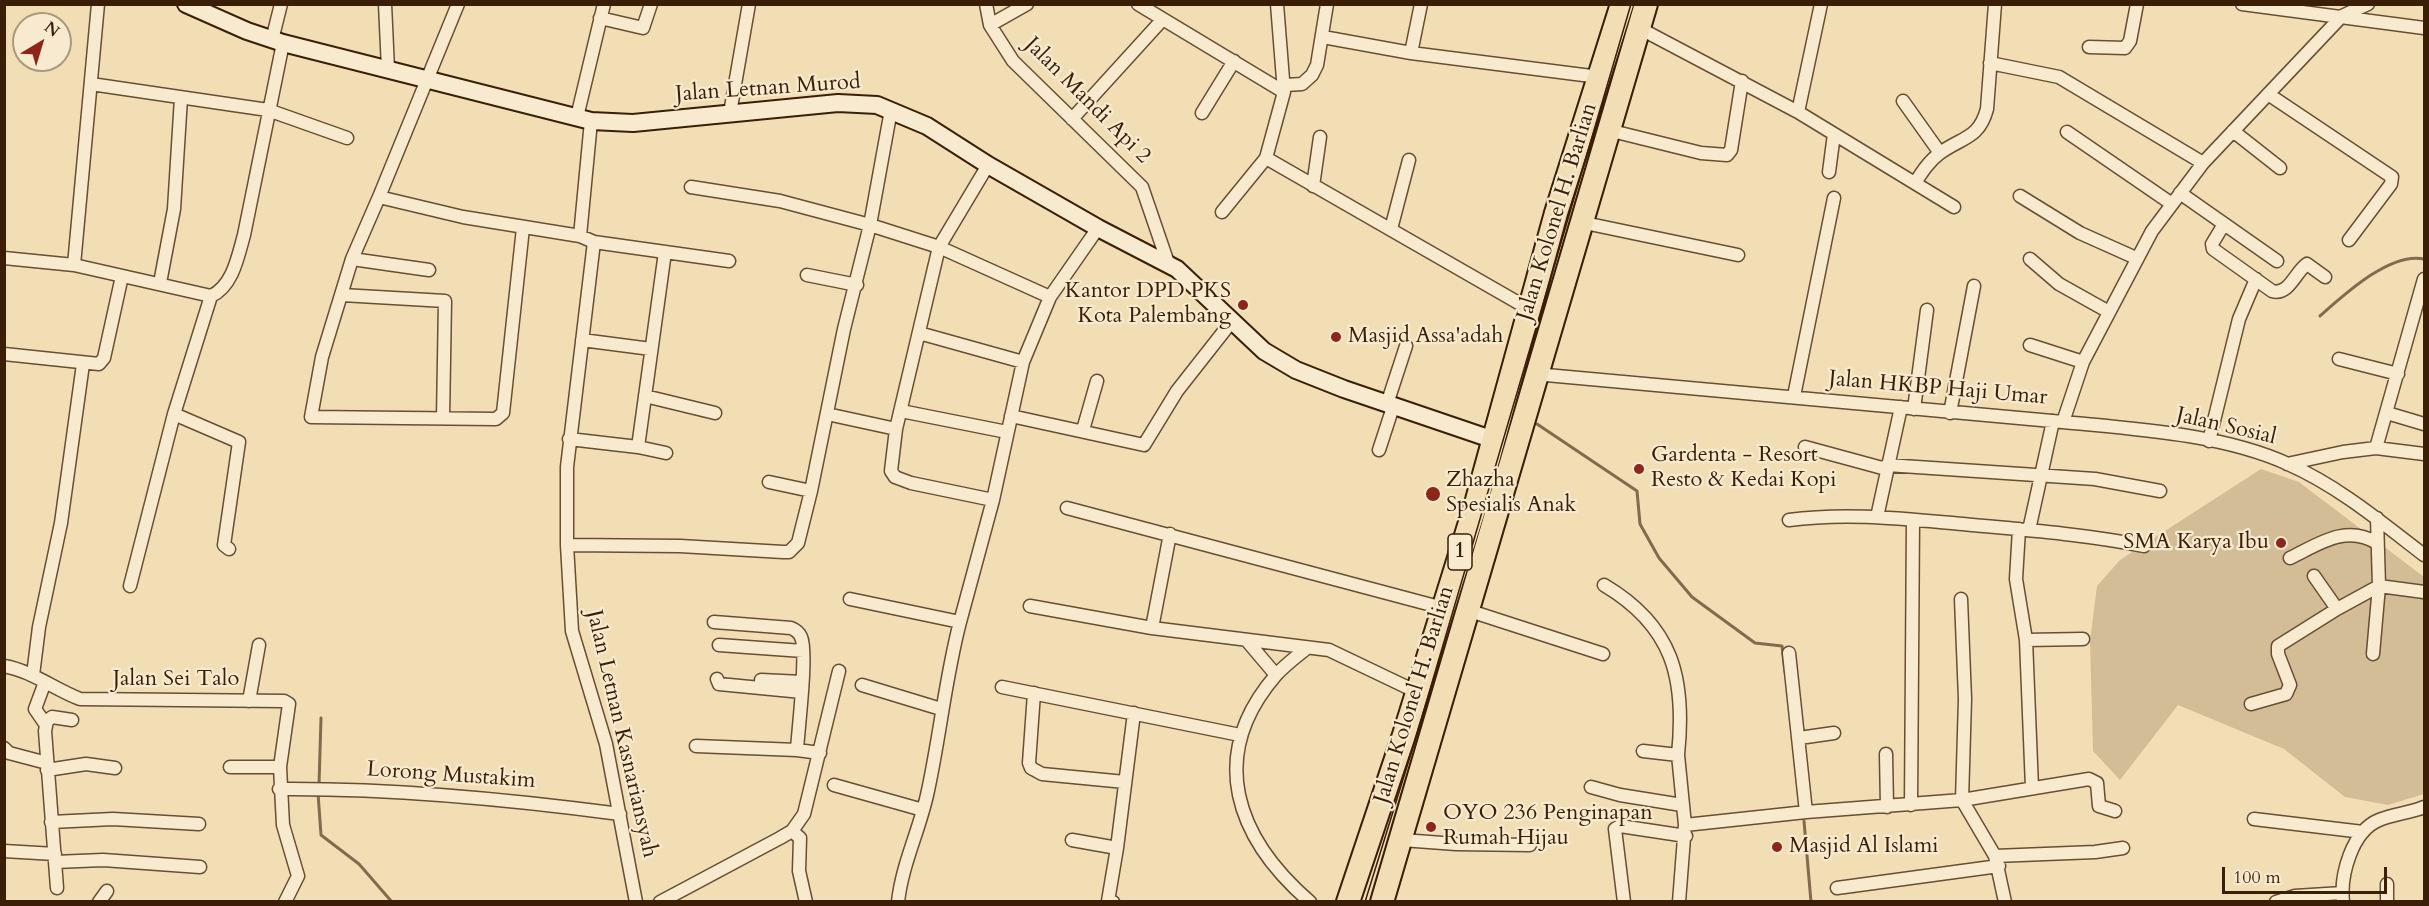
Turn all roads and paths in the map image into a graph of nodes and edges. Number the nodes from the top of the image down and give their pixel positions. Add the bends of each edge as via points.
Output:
1 (98, 4) edge
2 (186, 4) edge
3 (281, 4) edge
4 (385, 4) edge
5 (458, 4) edge
6 (604, 4) edge
7 (651, 4) edge
8 (748, 4) edge
9 (986, 4) edge
10 (1027, 4) edge
11 (1138, 4) edge
12 (1277, 4) edge
13 (1327, 4) edge
14 (1421, 4) edge
15 (1622, 4) edge
16 (1646, 4) edge
17 (1821, 4) edge
18 (1995, 4) edge
19 (2137, 4) edge
20 (2242, 4) edge
21 (2368, 4) edge
22 (2342, 16) junction
23 (600, 18) junction
24 (1163, 19) junction
25 (990, 25) junction
26 (1639, 28) junction
27 (2424, 28) edge
28 (1323, 38) junction
29 (277, 42) junction
30 (2089, 47) dead end
31 (1411, 53) junction
32 (1234, 61) junction
33 (1990, 63) junction
34 (388, 69) junction
35 (1599, 77) junction
36 (426, 80) junction
37 (1742, 81) junction
38 (91, 84) junction
39 (1284, 88) junction
40 (2268, 94) junction
41 (181, 99) junction
42 (1903, 101) dead end
43 (268, 110) junction
44 (891, 110) junction
45 (1798, 112) junction
46 (730, 113) junction
47 (1202, 113) dead end
48 (584, 119) junction
49 (1072, 119) junction
50 (1608, 130) junction
51 (2232, 131) junction
52 (2067, 132) dead end
53 (1834, 134) junction
54 (1320, 137) dead end
55 (347, 138) dead end
56 (1940, 153) junction
57 (1266, 158) junction
58 (1409, 160) dead end
59 (2203, 163) junction
60 (988, 165) junction
61 (2280, 168) dead end
62 (1829, 172) dead end
63 (1915, 183) junction
64 (1313, 186) junction
65 (691, 187) dead end
66 (2180, 193) junction
67 (2020, 196) dead end
68 (379, 197) junction
69 (1834, 198) dead end
70 (2172, 204) junction
71 (1954, 207) dead end
72 (1222, 212) dead end
73 (1580, 222) junction
74 (2224, 224) junction
75 (870, 225) junction
76 (523, 228) junction
77 (1098, 228) junction
78 (1392, 229) junction
79 (580, 236) junction
80 (2349, 240) dead end
81 (594, 242) junction
82 (939, 247) junction
83 (664, 252) junction
84 (1738, 255) dead end
85 (4, 258) edge
86 (2136, 258) junction
87 (352, 259) junction
88 (2030, 259) dead end
89 (729, 261) dead end
90 (2277, 261) dead end
91 (1168, 263) junction
92 (74, 265) junction
93 (429, 270) dead end
94 (807, 275) dead end
95 (122, 276) junction
96 (2325, 277) dead end
97 (2256, 279) junction
98 (2424, 279) edge
99 (160, 283) junction
100 (857, 285) junction
101 (1974, 286) dead end
102 (342, 295) junction
103 (211, 296) junction
104 (1050, 297) junction
105 (1529, 309) junction
106 (1927, 310) dead end
107 (2109, 312) junction
108 (1232, 321) junction
109 (919, 333) junction
110 (582, 340) junction
111 (2030, 345) dead end
112 (1406, 346) dead end
113 (651, 349) junction
114 (4, 354) edge
115 (2339, 359) dead end
116 (1023, 362) junction
117 (2084, 362) junction
118 (83, 364) junction
119 (1535, 374) junction
120 (2398, 375) junction
121 (1097, 381) dead end
122 (645, 396) junction
123 (1794, 396) junction
124 (1390, 406) junction
125 (1901, 407) junction
126 (1914, 409) junction
127 (901, 411) junction
128 (1950, 412) junction
129 (715, 413) dead end
130 (2387, 413) junction
131 (174, 414) junction
132 (827, 414) junction
133 (1011, 416) junction
134 (443, 418) junction
135 (2058, 421) junction
136 (2424, 424) edge
137 (896, 429) junction
138 (1083, 430) junction
139 (1007, 432) junction
140 (569, 439) junction
141 (1494, 440) junction
142 (2209, 441) junction
143 (638, 447) junction
144 (1805, 447) dead end
145 (2376, 448) junction
146 (1379, 450) dead end
147 (666, 453) dead end
148 (2424, 454) edge
149 (2288, 464) junction
150 (1886, 467) junction
151 (2042, 475) junction
152 (769, 482) dead end
153 (811, 491) junction
154 (2160, 491) dead end
155 (993, 500) junction
156 (1067, 508) dead end
157 (1877, 517) junction
158 (2377, 518) junction
159 (1789, 520) dead end
160 (1913, 520) junction
161 (2024, 530) junction
162 (1170, 534) junction
163 (567, 542) junction
164 (2377, 543) junction
165 (2144, 546) dead end
166 (226, 547) dead end
167 (2424, 555) edge
168 (2290, 558) dead end
169 (2314, 576) dead end
170 (1604, 585) dead end
171 (130, 586) dead end
172 (2379, 586) junction
173 (2424, 592) edge
174 (1960, 598) dead end
175 (850, 599) dead end
176 (1030, 606) dead end
177 (1443, 608) junction
178 (2337, 609) junction
179 (1467, 610) junction
180 (714, 622) dead end
181 (960, 622) junction
182 (1152, 628) junction
183 (2082, 639) dead end
184 (2026, 640) junction
185 (1248, 642) junction
186 (260, 645) dead end
187 (719, 645) dead end
188 (1306, 648) junction
189 (802, 651) junction
190 (1789, 653) dead end
191 (1604, 654) dead end
192 (2373, 654) dead end
193 (4, 666) edge
194 (839, 671) dead end
195 (33, 675) junction
196 (1276, 675) junction
197 (45, 682) junction
198 (862, 685) dead end
199 (802, 687) junction
200 (1002, 687) dead end
201 (1417, 692) junction
202 (1034, 693) junction
203 (249, 701) junction
204 (2251, 704) dead end
205 (941, 709) junction
206 (1134, 713) junction
207 (72, 720) dead end
208 (46, 725) junction
209 (1834, 734) dead end
210 (1240, 735) junction
211 (1403, 738) junction
212 (1799, 738) junction
213 (696, 746) dead end
214 (1429, 747) junction
215 (4, 748) edge
216 (797, 750) junction
217 (1643, 751) dead end
218 (1882, 752) dead end
219 (820, 753) junction
220 (1678, 755) junction
221 (47, 766) junction
222 (230, 767) dead end
223 (280, 767) junction
224 (115, 768) dead end
225 (1125, 782) junction
226 (834, 784) dead end
227 (1591, 787) dead end
228 (2032, 788) junction
229 (279, 789) junction
230 (1962, 800) junction
231 (1682, 805) junction
232 (1911, 805) junction
233 (1887, 807) junction
234 (2424, 807) edge
235 (923, 810) junction
236 (2115, 811) dead end
237 (1806, 812) junction
238 (620, 814) junction
239 (2254, 819) dead end
240 (51, 822) junction
241 (199, 824) dead end
242 (792, 831) junction
243 (1686, 831) junction
244 (2363, 832) junction
245 (1072, 840) dead end
246 (1402, 840) junction
247 (1530, 845) dead end
248 (1117, 848) junction
249 (2123, 848) dead end
250 (5, 854) edge
251 (55, 858) junction
252 (1997, 861) junction
253 (200, 867) dead end
254 (2387, 884) dead end
255 (57, 888) dead end
256 (1837, 888) dead end
257 (107, 891) dead end
258 (2343, 897) edge
259 (99, 902) edge
260 (285, 902) edge
261 (636, 902) edge
262 (660, 902) edge
263 (806, 902) edge
264 (898, 902) edge
265 (1113, 902) edge
266 (1310, 902) edge
267 (1348, 902) edge
268 (1382, 902) edge
269 (1624, 902) edge
270 (1679, 902) edge
271 (2005, 902) edge
272 (2276, 902) edge
273 (2387, 902) edge

1 - 38 street
2 - 29 street, Jalan Letnan Murod
3 - 29 street
4 - 34 street
5 - 36 street
6 - 23 street
7 - 23 street via 643,28
8 - 46 street
9 - 25 street, Jalan Mandi Api 2
10 - 25 street
11 - 24 street
12 - 39 street
13 - 28 street
14 - 31 street
15 - 35 highway, Jalan Kolonel H. Barlian / 1
16 - 26 highway, Jalan Kolonel H. Barlian / 1
17 - 45 street
18 - 33 street
19 - 30 street via 2125,48
20 - 22 street
21 - 22 street, Jalan HKBP Haji Umar
22 - 27 street
22 - 40 street, Jalan HKBP Haji Umar
23 - 48 street
24 - 32 street
24 - 49 street
25 - 49 street, Jalan Mandi Api 2 via 1013,61
26 - 37 street
26 - 50 highway, Jalan Kolonel H. Barlian / 1
28 - 31 street
28 - 39 street via 1312,75 1302,84
29 - 34 street, Jalan Letnan Murod
29 - 43 street
31 - 35 street
32 - 39 street
32 - 47 street
33 - 56 street via 1987,110 1981,127
33 - 59 street via 2059,76
34 - 36 street, Jalan Letnan Murod
35 - 105 highway, Jalan Kolonel H. Barlian / 1
36 - 48 street, Jalan Letnan Murod
36 - 68 street
37 - 45 street
37 - 50 street via 1727,155 1701,153
38 - 41 street
38 - 92 street
39 - 57 street
40 - 51 street, Jalan HKBP Haji Umar
40 - 80 street via 2392,177 2391,184
41 - 43 street
41 - 99 street via 174,209
42 - 56 street
43 - 55 street
43 - 103 street via 236,264 219,292
44 - 46 street, Jalan Letnan Murod via 877,105 838,103
44 - 60 street, Jalan Letnan Murod via 927,126
44 - 75 street
45 - 53 street
46 - 48 street, Jalan Letnan Murod via 633,123
48 - 79 street
49 - 91 street, Jalan Mandi Api 2 via 1142,186
50 - 73 highway, Jalan Kolonel H. Barlian / 1
51 - 59 street, Jalan HKBP Haji Umar
51 - 61 street
52 - 70 street
53 - 62 street
53 - 63 street
54 - 64 street
56 - 63 street
57 - 64 street
57 - 72 street
58 - 78 street
59 - 66 street, Jalan HKBP Haji Umar
60 - 77 street, Jalan Letnan Murod
60 - 82 street
63 - 71 street
64 - 78 street
65 - 75 street via 780,201
66 - 70 street, Jalan HKBP Haji Umar
66 - 74 street
67 - 86 street via 2080,233
68 - 76 street
68 - 87 street
69 - 123 street
70 - 86 street, Jalan HKBP Haji Umar
73 - 84 street
73 - 119 highway, 1
74 - 90 street
74 - 97 street via 2212,247
75 - 82 street
75 - 100 street
76 - 79 street
76 - 134 street via 503,413 489,421
77 - 91 street, Jalan Letnan Murod
77 - 104 street
78 - 105 street
79 - 81 street
81 - 83 street
81 - 110 street, Jalan Letnan Kasnariansyah
82 - 104 street
82 - 109 street
83 - 89 street
83 - 113 street
85 - 92 street
86 - 107 street, Jalan HKBP Haji Umar
87 - 93 street
87 - 102 street
88 - 107 street via 2059,284
91 - 108 street, Jalan Letnan Murod via 1189,277
92 - 95 street
94 - 100 street
95 - 99 street
95 - 118 street via 103,361
96 - 97 street via 2307,264 2279,293
97 - 142 street via 2240,319
98 - 120 street
99 - 103 street
100 - 132 street
101 - 128 street
102 - 134 street via 445,301
102 - 134 street via 322,357 311,417
103 - 131 street
104 - 116 street
105 - 141 highway, Jalan Kolonel H. Barlian / 1
106 - 126 street
107 - 117 street, Jalan HKBP Haji Umar
108 - 124 street, Jalan Letnan Murod via 1264,351 1296,370
108 - 138 street via 1177,391 1146,444
109 - 116 street
109 - 127 street
110 - 113 street
110 - 140 street, Jalan Letnan Kasnariansyah
111 - 117 street
112 - 124 street
113 - 122 street
114 - 118 street
115 - 120 street
116 - 133 street
117 - 135 street, Jalan HKBP Haji Umar
118 - 195 street
119 - 123 street, Jalan HKBP Haji Umar
119 - 179 highway, 1
120 - 130 street
121 - 138 street
122 - 129 street
122 - 143 street
123 - 125 street, Jalan HKBP Haji Umar
124 - 141 street, Jalan Letnan Murod
124 - 146 street
125 - 126 street, Jalan HKBP Haji Umar
125 - 150 street
126 - 128 street, Jalan HKBP Haji Umar
127 - 137 street
127 - 139 street
128 - 135 street, Jalan HKBP Haji Umar
130 - 136 street
130 - 145 street
131 - 166 street via 239,442
131 - 171 street
132 - 137 street
132 - 153 street
133 - 138 street
133 - 139 street
135 - 142 street, Jalan Sosial
135 - 151 street
137 - 155 street via 891,471 895,477
139 - 155 street
140 - 143 street
140 - 163 street, Jalan Letnan Kasnariansyah
141 - 177 highway, Jalan Kolonel H. Barlian / 1
142 - 149 street, Jalan Sosial
143 - 147 street
144 - 150 street
145 - 148 street
145 - 149 street
149 - 158 street, Jalan Sosial
150 - 151 street
150 - 157 street
151 - 154 street
151 - 161 street
152 - 153 street
153 - 163 street via 799,540 789,552
155 - 181 street
156 - 162 street
157 - 159 street via 1839,515
157 - 160 street
158 - 164 street
158 - 167 street, Jalan Sosial
160 - 161 street
160 - 232 street
161 - 165 street via 2089,535
161 - 184 street via 2016,579
162 - 177 street
162 - 182 street
163 - 238 street, Jalan Letnan Kasnariansyah via 572,632 606,744
164 - 168 street via 2366,536 2343,535
164 - 172 street
169 - 178 street
170 - 220 street via 1643,614 1670,652 1681,692
172 - 173 street
172 - 178 street
172 - 192 street
174 - 230 street via 1965,699
175 - 181 street
176 - 182 street
177 - 201 highway, Jalan Kolonel H. Barlian / 1
178 - 204 street via 2278,646 2290,685 2286,694
179 - 191 street
179 - 214 highway, 1
180 - 189 street via 794,629 801,636
181 - 205 street
182 - 185 street
183 - 184 street
184 - 228 street
185 - 188 street
185 - 196 street
186 - 203 street
187 - 189 street
188 - 196 street
188 - 201 street via 1337,652
189 - 199 street
190 - 212 street
193 - 195 street, Jalan Sei Talo
194 - 219 street
195 - 197 street, Jalan Sei Talo
196 - 210 street
197 - 203 street, Jalan Sei Talo via 80,699 96,701
197 - 208 street via 35,709
198 - 205 street
199 - 199 street via 716,682 718,679
199 - 216 street
200 - 202 street
201 - 211 highway, Jalan Kolonel H. Barlian / 1
202 - 206 street
202 - 225 street via 1031,768 1042,774
203 - 223 street, Jalan Sei Talo via 289,704
205 - 235 street
206 - 210 street
206 - 225 street
207 - 208 street via 52,717
208 - 221 street
209 - 212 street
210 - 266 street via 1235,776 1238,797 1252,834 1281,874
211 - 214 highway
211 - 267 highway, Jalan Kolonel H. Barlian / 1
212 - 237 street
213 - 216 street
214 - 246 highway, 1
215 - 221 street
216 - 219 street
217 - 220 street
218 - 233 street
219 - 242 street via 804,814
220 - 231 street
221 - 224 street via 86,764
221 - 240 street
222 - 223 street
223 - 229 street, Jalan Sei Talo
225 - 248 street
226 - 235 street
227 - 231 street
228 - 230 street
228 - 236 street via 2091,779 2098,786 2099,806
229 - 238 street, Lorong Mustakim via 495,798
229 - 260 street, Jalan Sei Talo via 283,825 298,876
230 - 232 street
230 - 252 street
231 - 243 street
232 - 233 street
233 - 237 street
234 - 244 street via 2379,819
235 - 264 street
237 - 243 street
238 - 261 street, Jalan Letnan Kasnariansyah
239 - 244 street
240 - 241 street via 113,819
240 - 251 street
242 - 262 street
242 - 263 street via 800,838 799,871
243 - 269 street via 1616,828
243 - 270 street
244 - 258 street via 2349,857
245 - 248 street
246 - 247 street
246 - 268 highway, 1
248 - 265 street via 1108,901
249 - 252 street
250 - 251 street
251 - 253 street
251 - 255 street
252 - 256 street
252 - 271 street
254 - 273 street
257 - 259 street
258 - 272 street via 2295,896

